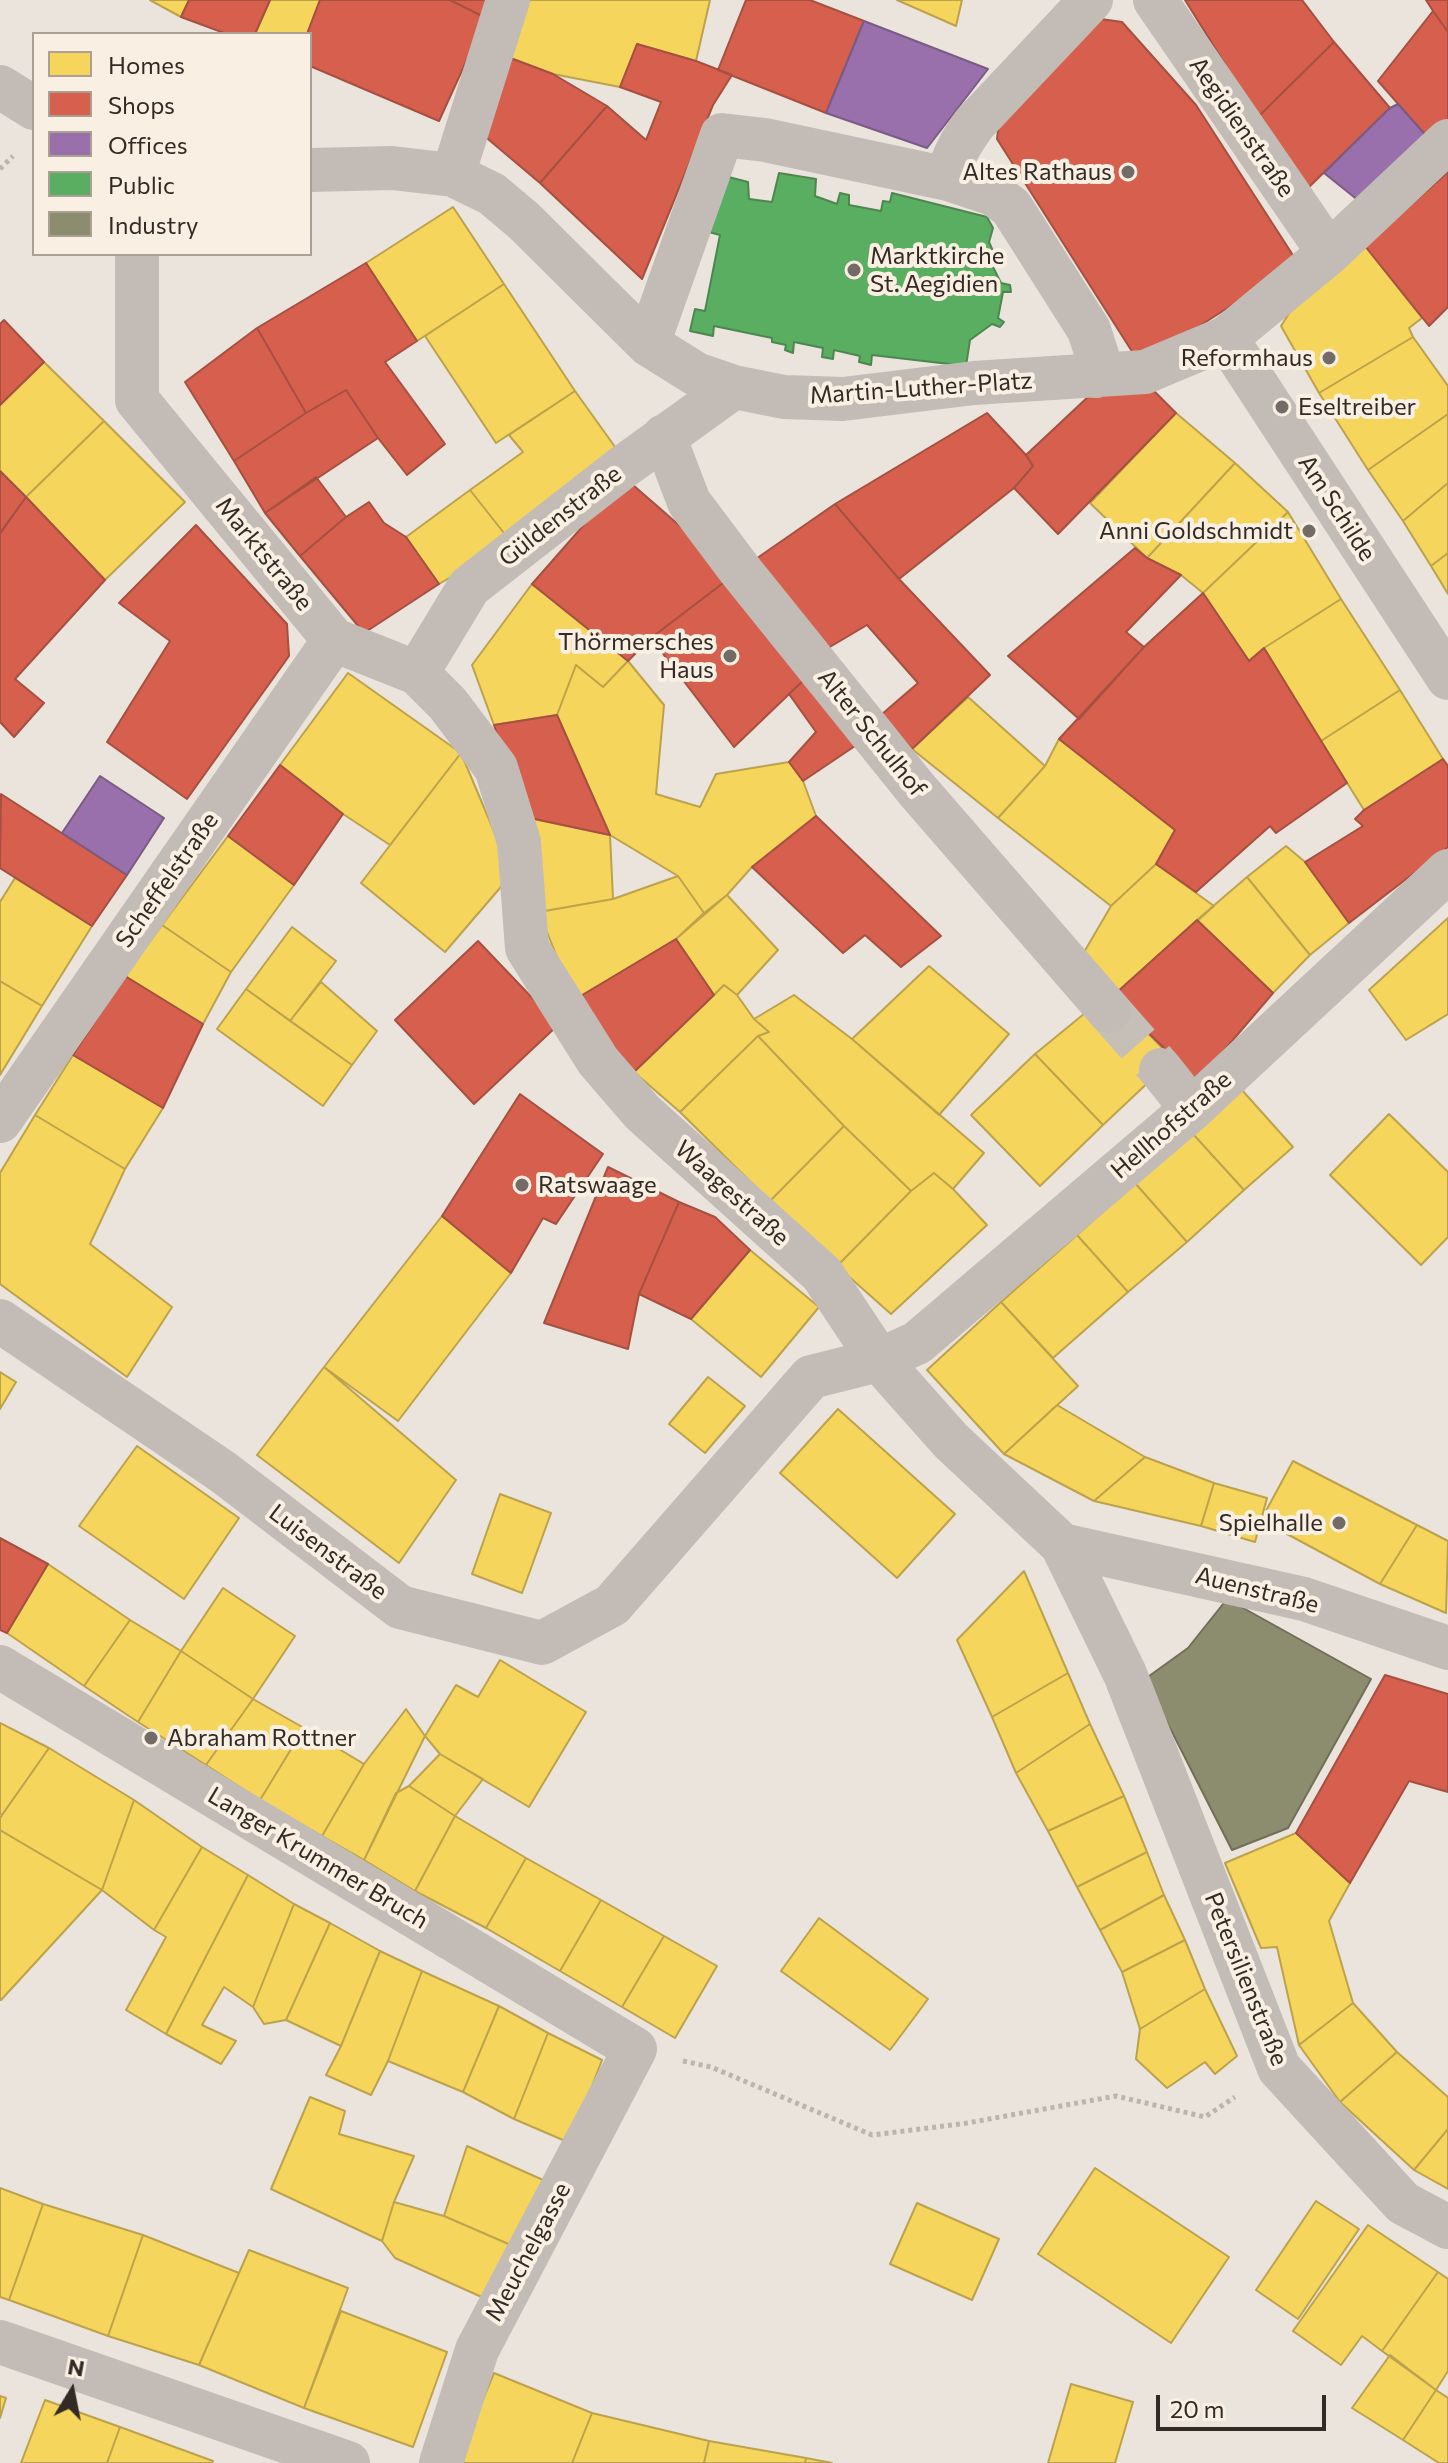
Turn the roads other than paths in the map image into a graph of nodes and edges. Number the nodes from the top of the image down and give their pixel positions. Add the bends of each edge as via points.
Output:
1 (508, 0) edge
2 (1091, 0) edge
3 (1155, 0) edge
4 (0, 87) edge
5 (32, 107) edge
6 (1448, 141) edge
7 (312, 170) edge
8 (453, 175) junction
9 (948, 179) junction
10 (1329, 253) junction
11 (137, 256) edge
12 (1226, 338) junction
13 (648, 344) junction
14 (1096, 376) junction
15 (734, 387) junction
16 (664, 436) junction
17 (334, 640) junction
18 (417, 673) junction
19 (1448, 678) edge
20 (1443, 875) edge
21 (1109, 1011) tunnel mouth
22 (1161, 1070) tunnel mouth
23 (1192, 1109) junction
24 (0, 1121) edge
25 (0, 1321) edge
26 (879, 1360) junction
27 (1062, 1545) junction
28 (1448, 1648) edge
29 (0, 1667) edge
30 (1125, 1674) joint
31 (635, 2049) joint
32 (1448, 2227) edge
33 (0, 2342) edge
34 (348, 2463) edge
35 (441, 2463) edge

1 - 8 street
2 - 9 street via 974,124 960,142
3 - 10 street, Aegidienstraße
4 - 5 street
6 - 10 street, Martin-Luther-Platz
7 - 8 street, Martin-Luther-Platz via 392,168
8 - 13 street, Martin-Luther-Platz via 492,194 524,221
9 - 13 street via 722,135
9 - 14 street via 993,194 1011,207 1089,330 1097,355
10 - 12 street, Martin-Luther-Platz
11 - 17 street, Marktstraße via 137,400
12 - 14 street, Martin-Luther-Platz via 1145,372
12 - 19 street, Am Schilde
13 - 15 street, Martin-Luther-Platz via 696,374
14 - 15 street, Martin-Luther-Platz via 974,383 843,399 784,397
15 - 16 street, Güldenstraße
16 - 18 street, Güldenstraße via 469,587
16 - 21 street, Alter Schulhof via 689,502 740,570 917,790
17 - 18 street, Marktstraße
17 - 24 street, Scheffelstraße
18 - 26 street, Waagestraße via 448,704 496,768 519,842 527,948 598,1061 642,1112 822,1274
20 - 23 street, Hellhofstraße
22 - 23 street
23 - 26 street, Hellhofstraße via 917,1343
25 - 26 street, Luisenstraße via 223,1472 400,1607 542,1643 612,1605 811,1377
26 - 27 street, Waagestraße via 951,1441
27 - 28 street, Auenstraße via 1304,1599
27 - 30 street, Waagestraße
29 - 31 street, Langer Krummer Bruch
30 - 32 street, Petersilienstraße via 1279,2068 1403,2203
31 - 35 street, Meuchelgasse via 477,2350
33 - 34 street

